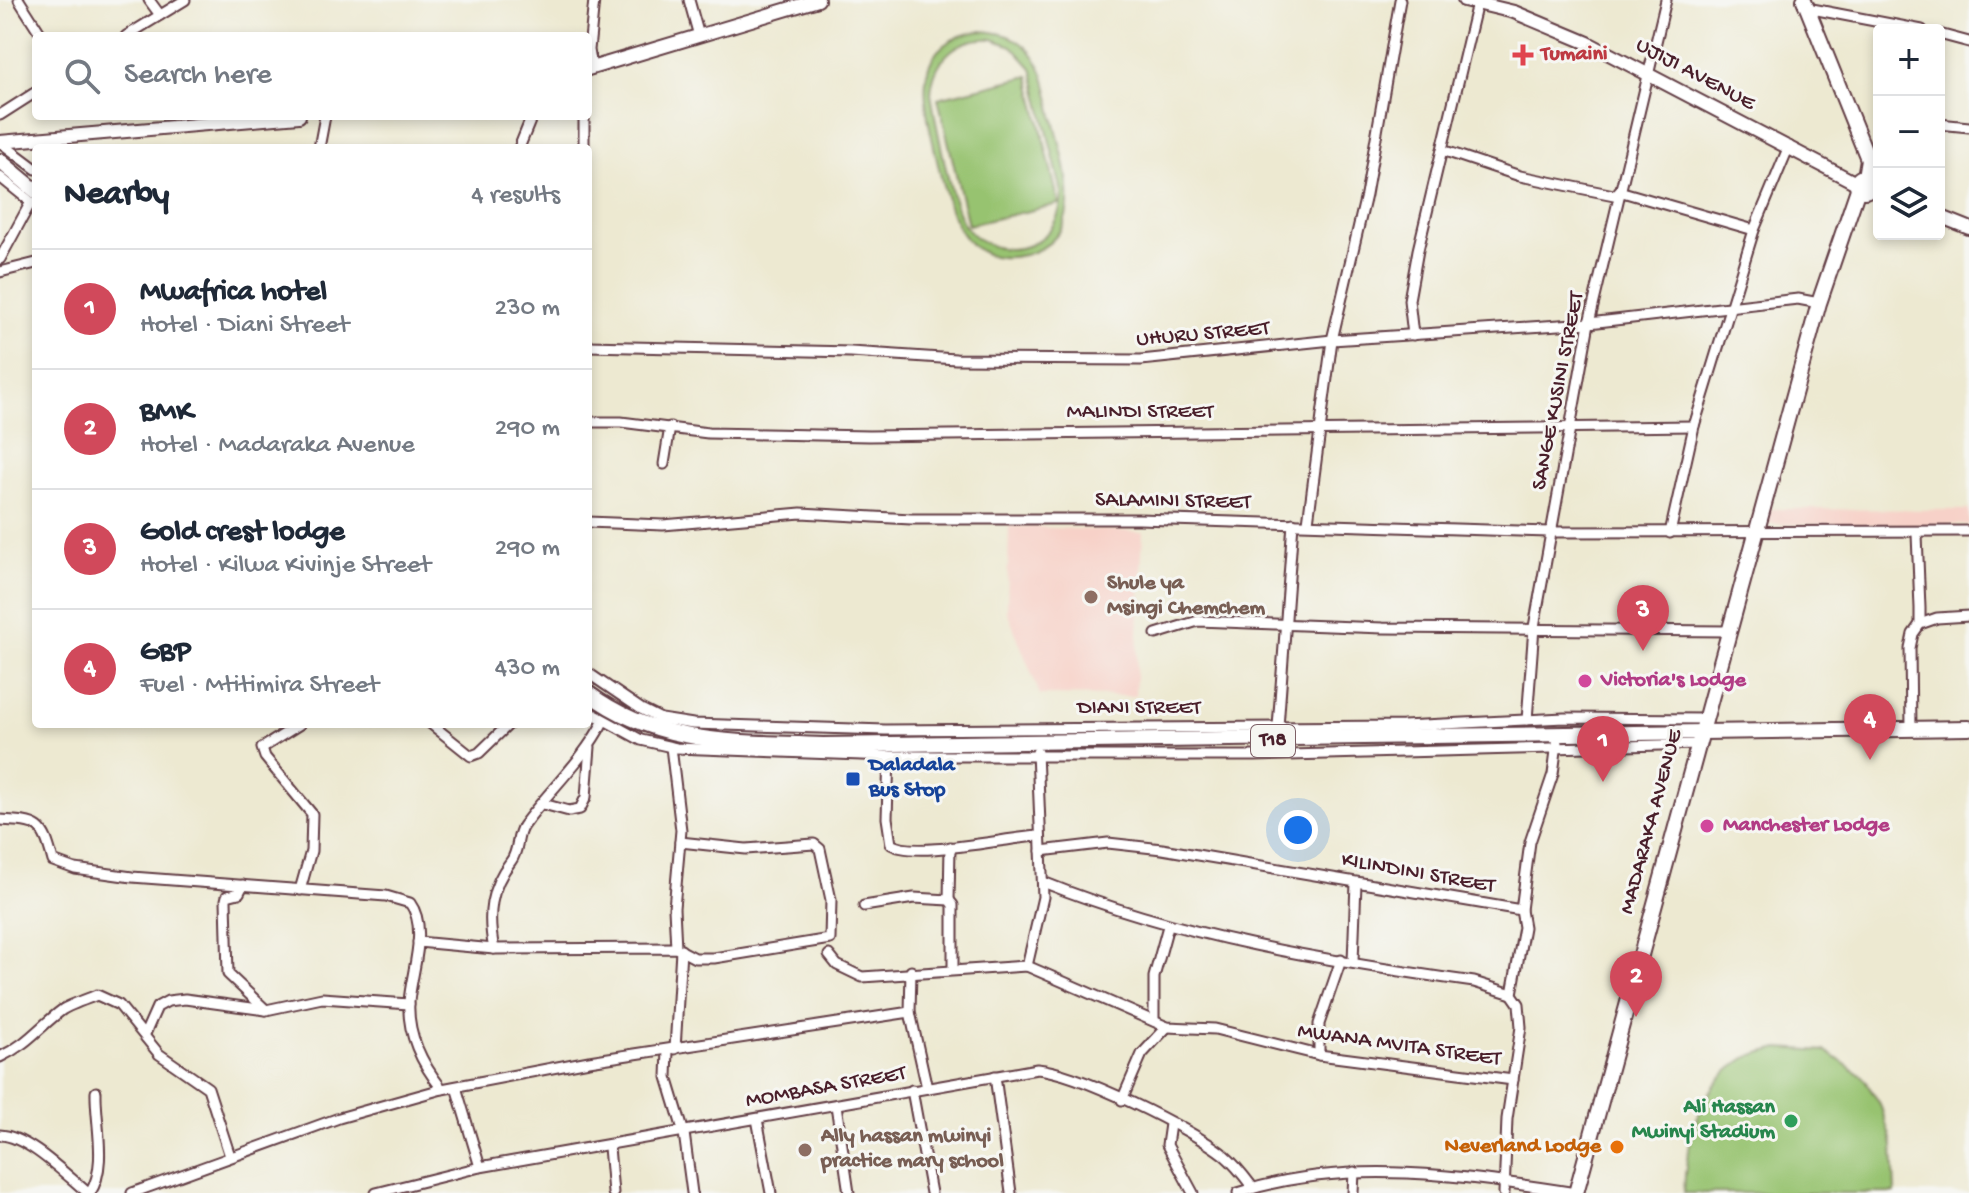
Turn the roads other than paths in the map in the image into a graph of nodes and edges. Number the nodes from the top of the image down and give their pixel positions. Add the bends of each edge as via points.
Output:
1 (19, 0) edge
2 (149, 0) edge
3 (185, 0) edge
4 (594, 0) edge
5 (689, 0) edge
6 (818, 0) edge
7 (1400, 0) edge
8 (1666, 0) edge
9 (1470, 2) edge
10 (1806, 4) edge
11 (1514, 6) edge
12 (160, 15) junction
13 (1895, 24) edge
14 (39, 32) edge
15 (132, 32) edge
16 (591, 32) edge
17 (699, 36) junction
18 (1945, 36) edge
19 (1969, 42) edge
20 (592, 67) edge
21 (1649, 74) junction
22 (32, 95) edge
23 (0, 115) edge
24 (253, 120) edge
25 (324, 120) edge
26 (530, 120) edge
27 (584, 120) edge
28 (1945, 125) edge
29 (1969, 127) edge
30 (0, 142) edge
31 (320, 144) edge
32 (521, 144) edge
33 (584, 144) edge
34 (1789, 146) junction
35 (1442, 150) junction
36 (1873, 155) edge
37 (0, 161) edge
38 (32, 166) edge
39 (0, 177) edge
40 (1866, 186) edge
41 (1619, 193) junction
42 (32, 198) edge
43 (32, 199) edge
44 (32, 203) edge
45 (1945, 218) edge
46 (1969, 228) edge
47 (1754, 230) junction
48 (0, 259) edge
49 (32, 264) edge
50 (0, 272) edge
51 (1819, 303) junction
52 (1733, 305) junction
53 (1589, 323) junction
54 (1413, 335) junction
55 (1332, 340) junction
56 (592, 346) edge
57 (592, 422) edge
58 (1694, 426) junction
59 (670, 427) junction
60 (1322, 428) junction
61 (1569, 428) junction
62 (664, 464) dead end
63 (592, 522) edge
64 (1308, 522) junction
65 (1293, 523) junction
66 (1757, 530) junction
67 (1969, 531) edge
68 (1550, 532) junction
69 (1670, 533) junction
70 (1917, 534) junction
71 (1969, 616) edge
72 (1920, 624) junction
73 (1284, 625) junction
74 (1534, 627) junction
75 (1728, 631) junction
76 (1156, 634) dead end
77 (592, 676) edge
78 (592, 696) edge
79 (592, 714) edge
80 (1527, 720) junction
81 (603, 722) junction
82 (1278, 727) junction
83 (294, 728) edge
84 (436, 728) edge
85 (505, 728) edge
86 (1911, 728) junction
87 (1969, 728) edge
88 (1701, 731) junction
89 (1557, 740) junction
90 (674, 744) junction
91 (590, 747) junction
92 (1037, 750) junction
93 (889, 756) junction
94 (543, 804) junction
95 (0, 820) edge
96 (1038, 836) junction
97 (680, 842) junction
98 (950, 847) junction
99 (1041, 851) junction
100 (1043, 882) junction
101 (1356, 883) junction
102 (243, 885) junction
103 (300, 890) junction
104 (949, 900) junction
105 (864, 906) dead end
106 (1521, 910) junction
107 (1168, 926) junction
108 (418, 942) junction
109 (494, 949) junction
110 (678, 949) junction
111 (829, 955) dead end
112 (1341, 960) junction
113 (1353, 961) junction
114 (1027, 966) junction
115 (953, 968) junction
116 (911, 971) junction
117 (1512, 994) junction
118 (409, 1004) junction
119 (266, 1010) junction
120 (910, 1012) junction
121 (1154, 1021) junction
122 (1167, 1027) junction
123 (145, 1034) junction
124 (672, 1049) junction
125 (1319, 1055) junction
126 (0, 1057) edge
127 (995, 1076) junction
128 (1513, 1080) junction
129 (456, 1087) junction
130 (927, 1088) junction
131 (442, 1089) junction
132 (912, 1090) junction
133 (96, 1092) dead end
134 (1122, 1100) junction
135 (836, 1105) junction
136 (757, 1119) junction
137 (1170, 1124) junction
138 (684, 1133) junction
139 (0, 1135) edge
140 (609, 1147) junction
141 (230, 1156) junction
142 (480, 1167) junction
143 (1354, 1172) junction
144 (1505, 1182) junction
145 (1253, 1188) junction
146 (89, 1193) edge
147 (132, 1193) edge
148 (376, 1193) edge
149 (613, 1193) edge
150 (692, 1193) edge
151 (771, 1193) edge
152 (849, 1193) edge
153 (931, 1193) edge
154 (1011, 1193) edge
155 (1193, 1193) edge
156 (1238, 1193) edge
157 (1353, 1193) edge
158 (1504, 1193) edge
159 (1576, 1193) edge

1 - 14 street
2 - 12 street
3 - 12 street
4 - 16 street
5 - 17 street
6 - 17 main road
7 - 55 street via 1366,195
8 - 21 street, SANGE KUSINI STREET
9 - 11 main road, UJIJI AVENUE
9 - 35 street
10 - 13 street
10 - 36 main road, MADARAKA AVENUE
11 - 21 main road, UJIJI AVENUE
12 - 15 street
17 - 20 main road
18 - 19 street
21 - 34 main road, UJIJI AVENUE
21 - 41 street, SANGE KUSINI STREET
22 - 23 street
24 - 30 main road
25 - 31 street
26 - 32 street
27 - 33 street
28 - 29 street
30 - 38 street
34 - 40 main road, UJIJI AVENUE
34 - 47 street
35 - 41 street via 1520,176
35 - 54 street via 1409,300
36 - 40 main road, MADARAKA AVENUE
37 - 42 main road
39 - 43 street
40 - 51 main road, MADARAKA AVENUE
41 - 47 street
41 - 53 street, SANGE KUSINI STREET
44 - 48 street
45 - 46 main road
47 - 52 street
49 - 50 street
51 - 52 street, UHURU STREET via 1798,299
51 - 66 main road, MADARAKA AVENUE
52 - 53 street, UHURU STREET
52 - 58 street
53 - 54 street, UHURU STREET
53 - 61 street, SANGE KUSINI STREET
54 - 55 street, UHURU STREET
55 - 56 street, UHURU STREET via 1141,360 1052,361
55 - 60 street
57 - 59 street, MALINDI STREET
58 - 61 street, MALINDI STREET
58 - 69 street
59 - 60 street, MALINDI STREET via 708,433 869,436
59 - 62 street
60 - 61 street, MALINDI STREET
60 - 64 street
61 - 68 street, SANGE KUSINI STREET
63 - 65 street, SALAMINI STREET via 663,525 801,513
64 - 65 street, SALAMINI STREET
64 - 68 street, SALAMINI STREET
65 - 73 street
66 - 69 street, SALAMINI STREET
66 - 70 street, SALAMINI STREET
66 - 75 main road, MADARAKA AVENUE
67 - 70 street, SALAMINI STREET
68 - 69 street, SALAMINI STREET
68 - 74 street, SANGE KUSINI STREET
70 - 72 street
71 - 72 street
72 - 86 street via 1910,648
73 - 74 street
73 - 76 street via 1198,621
73 - 82 street
74 - 75 street
74 - 80 street, SANGE KUSINI STREET
75 - 88 main road, MADARAKA AVENUE
77 - 82 street, DIANI STREET via 661,719 693,724 885,730
78 - 90 main road, T18
79 - 81 street
80 - 82 street, DIANI STREET
80 - 88 street, DIANI STREET
81 - 90 street via 641,740
81 - 91 street
83 - 103 street via 262,748 312,814 311,851
84 - 85 street via 471,756
86 - 87 main road, T18
86 - 88 main road, T18
88 - 89 main road, T18
88 - 159 main road, MADARAKA AVENUE
89 - 92 main road, T18
89 - 106 street via 1553,774 1530,842
90 - 92 main road, T18
90 - 93 street
90 - 97 street
91 - 94 street
91 - 94 street via 586,797 580,809
92 - 93 street
92 - 96 street
93 - 98 street via 891,844 914,852
94 - 109 street via 521,828 516,850 492,896 489,928
95 - 102 street via 37,824 46,833 56,864 132,877
96 - 98 street
96 - 99 street
97 - 110 street via 674,908
97 - 110 street via 746,849 814,844 823,858 833,934 816,943 764,953 704,958
98 - 104 street
99 - 100 street
99 - 101 street, KILINDINI STREET via 1086,844 1133,845
100 - 107 street
100 - 114 street
101 - 106 street, KILINDINI STREET
101 - 113 street
102 - 103 street
102 - 119 street via 226,900 228,974
103 - 108 street via 401,897 415,910
104 - 105 street via 914,898
104 - 115 street
106 - 117 street, KILINDINI STREET via 1524,927
107 - 112 street
107 - 121 street via 1154,977
108 - 109 street
108 - 118 street
109 - 110 street
110 - 124 street
111 - 116 street, MWANA MVITA STREET via 855,976
112 - 113 street
112 - 125 street via 1319,1024
113 - 117 street via 1474,982
114 - 115 street, MWANA MVITA STREET
114 - 121 street, MWANA MVITA STREET
115 - 116 street, MWANA MVITA STREET
116 - 120 street
117 - 128 street, KILINDINI STREET via 1522,1013
118 - 119 street via 322,998
118 - 131 street via 417,1050
119 - 123 street via 202,999 168,1001 154,1011
120 - 124 street
120 - 130 street
121 - 122 street, MWANA MVITA STREET
122 - 125 street, MWANA MVITA STREET via 1215,1029
122 - 134 street via 1142,1054
123 - 126 street via 111,999 97,995 65,1008 30,1041
123 - 141 street via 159,1054 208,1088
124 - 129 street
124 - 138 street via 667,1077
125 - 128 street, MWANA MVITA STREET
127 - 130 street, MOMBASA STREET
127 - 134 street, MOMBASA STREET via 1052,1070
127 - 154 street
128 - 144 street, MWANA MVITA STREET
129 - 131 street
129 - 142 street
130 - 132 street, MOMBASA STREET
131 - 141 street
132 - 135 street, MOMBASA STREET
132 - 153 street
133 - 146 street via 99,1135 95,1183
134 - 137 street, MOMBASA STREET
135 - 136 street, MOMBASA STREET
135 - 152 street
136 - 138 street, MOMBASA STREET
136 - 151 street
137 - 145 street, MOMBASA STREET via 1222,1154
137 - 155 street via 1167,1145
138 - 140 street, MOMBASA STREET
138 - 150 street
139 - 146 street via 26,1144
140 - 142 street, MOMBASA STREET
140 - 149 street
141 - 147 street
142 - 148 street, MOMBASA STREET
143 - 144 street
143 - 145 street
143 - 157 street
144 - 158 street, MWANA MVITA STREET
144 - 159 street
145 - 156 street

